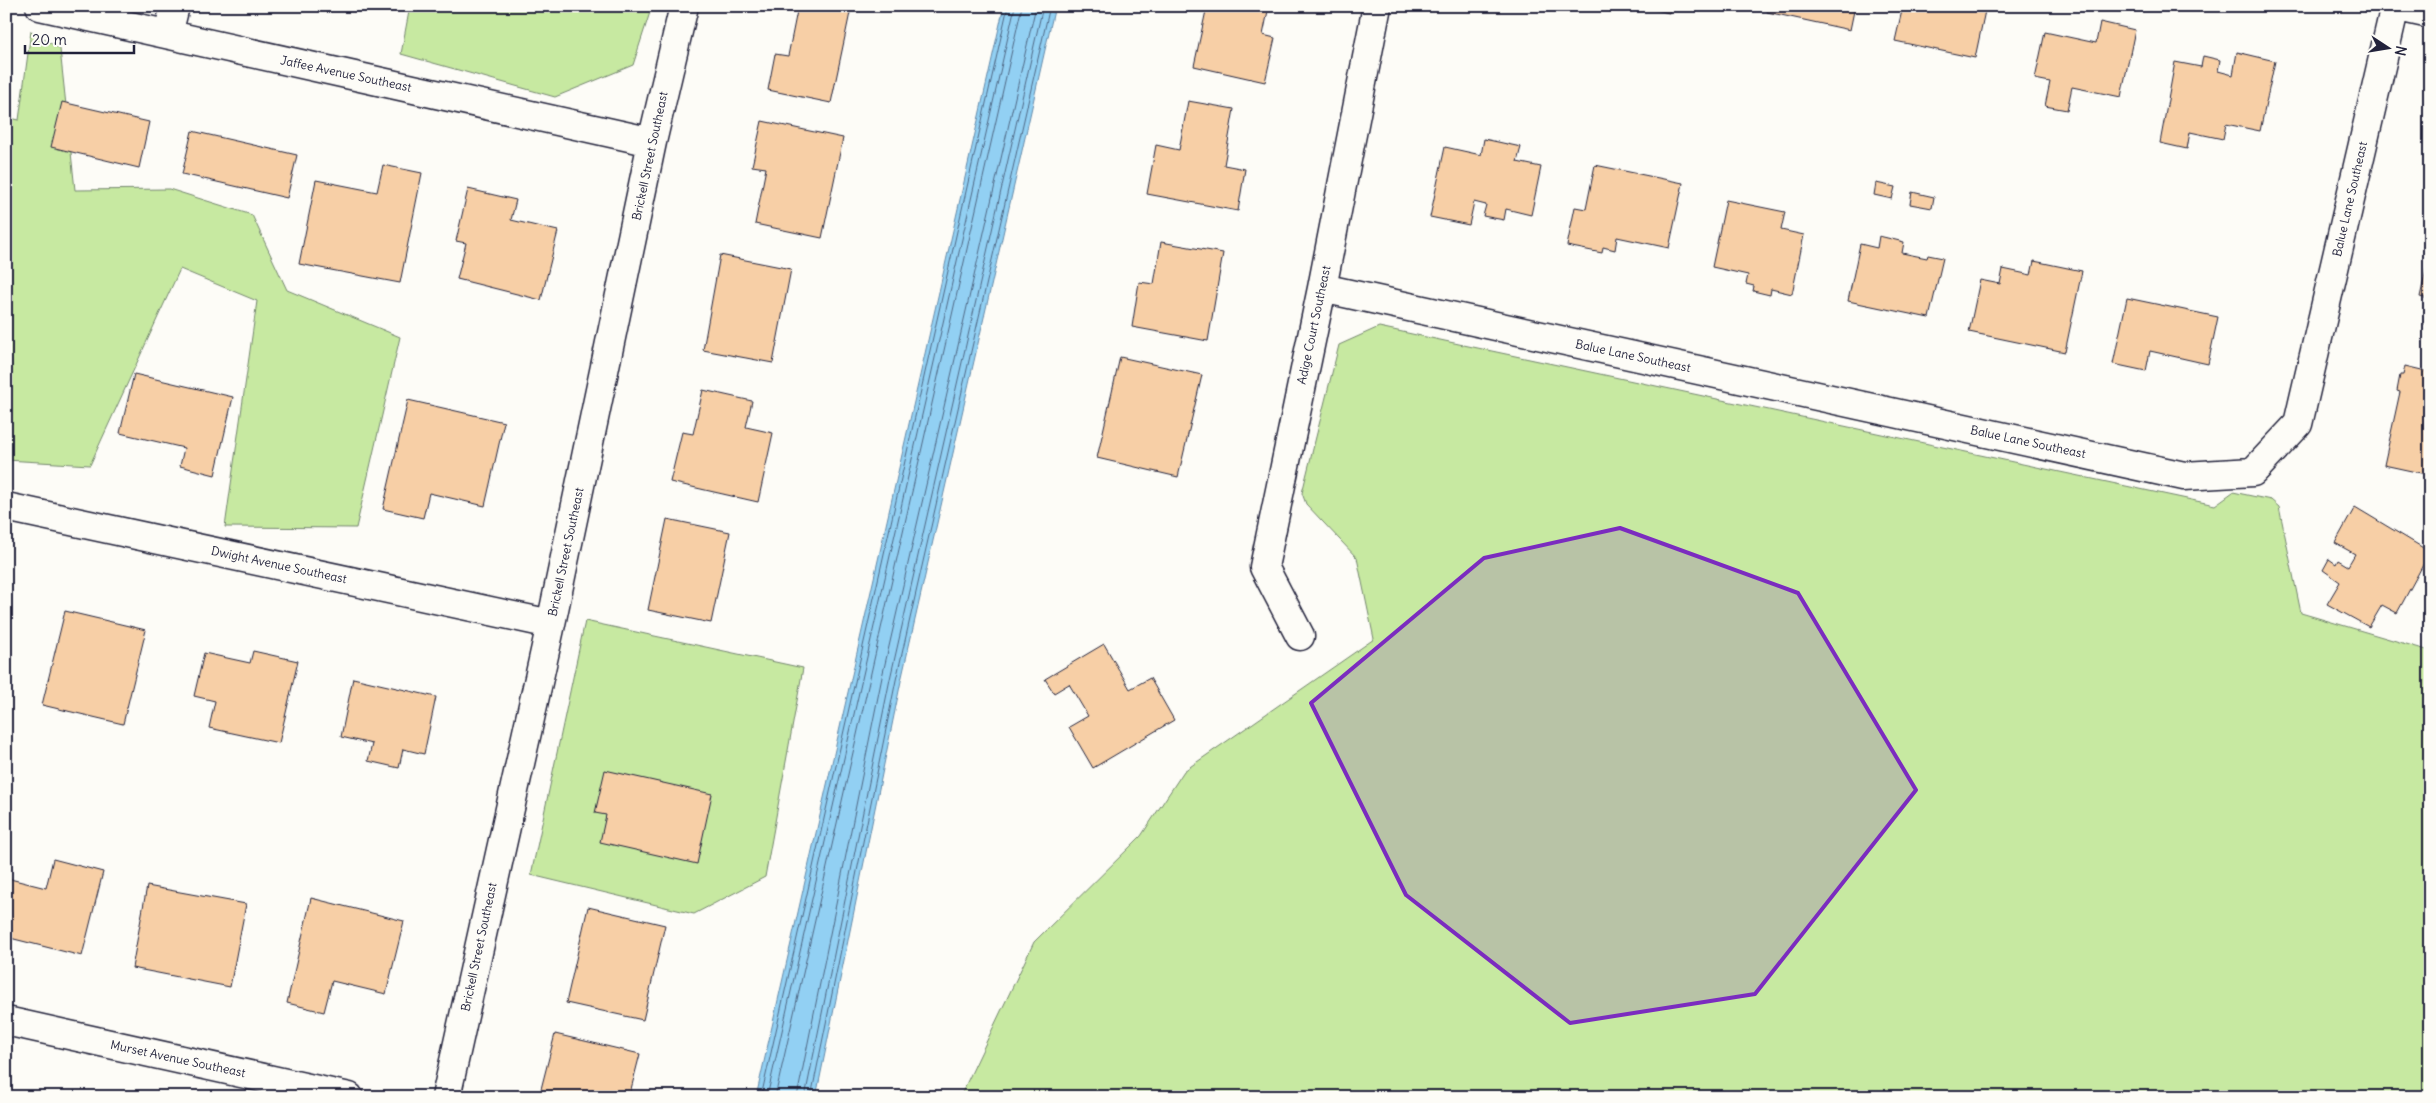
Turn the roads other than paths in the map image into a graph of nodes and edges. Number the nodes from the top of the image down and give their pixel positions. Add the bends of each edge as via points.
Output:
1 (40, 6) edge
2 (175, 6) edge
3 (684, 6) edge
4 (1377, 6) edge
5 (2394, 6) edge
6 (2430, 14) edge
7 (168, 34) junction
8 (652, 142) junction
9 (1322, 288) junction
10 (6, 507) edge
11 (551, 624) junction
12 (1300, 636) dead end
13 (6, 1022) edge
14 (349, 1097) edge
15 (446, 1097) edge

1 - 7 street, Jaffee Avenue Southeast
2 - 7 street
3 - 8 street, Brickell Street Southeast
4 - 9 street, Adige Court Southeast
5 - 6 street
5 - 9 street, Balue Lane Southeast via 2298,424 2253,472 2184,476
7 - 8 street, Jaffee Avenue Southeast
8 - 11 street, Brickell Street Southeast
9 - 12 street, Adige Court Southeast via 1264,567
10 - 11 street, Dwight Avenue Southeast
11 - 15 street, Brickell Street Southeast
13 - 14 street, Murset Avenue Southeast

